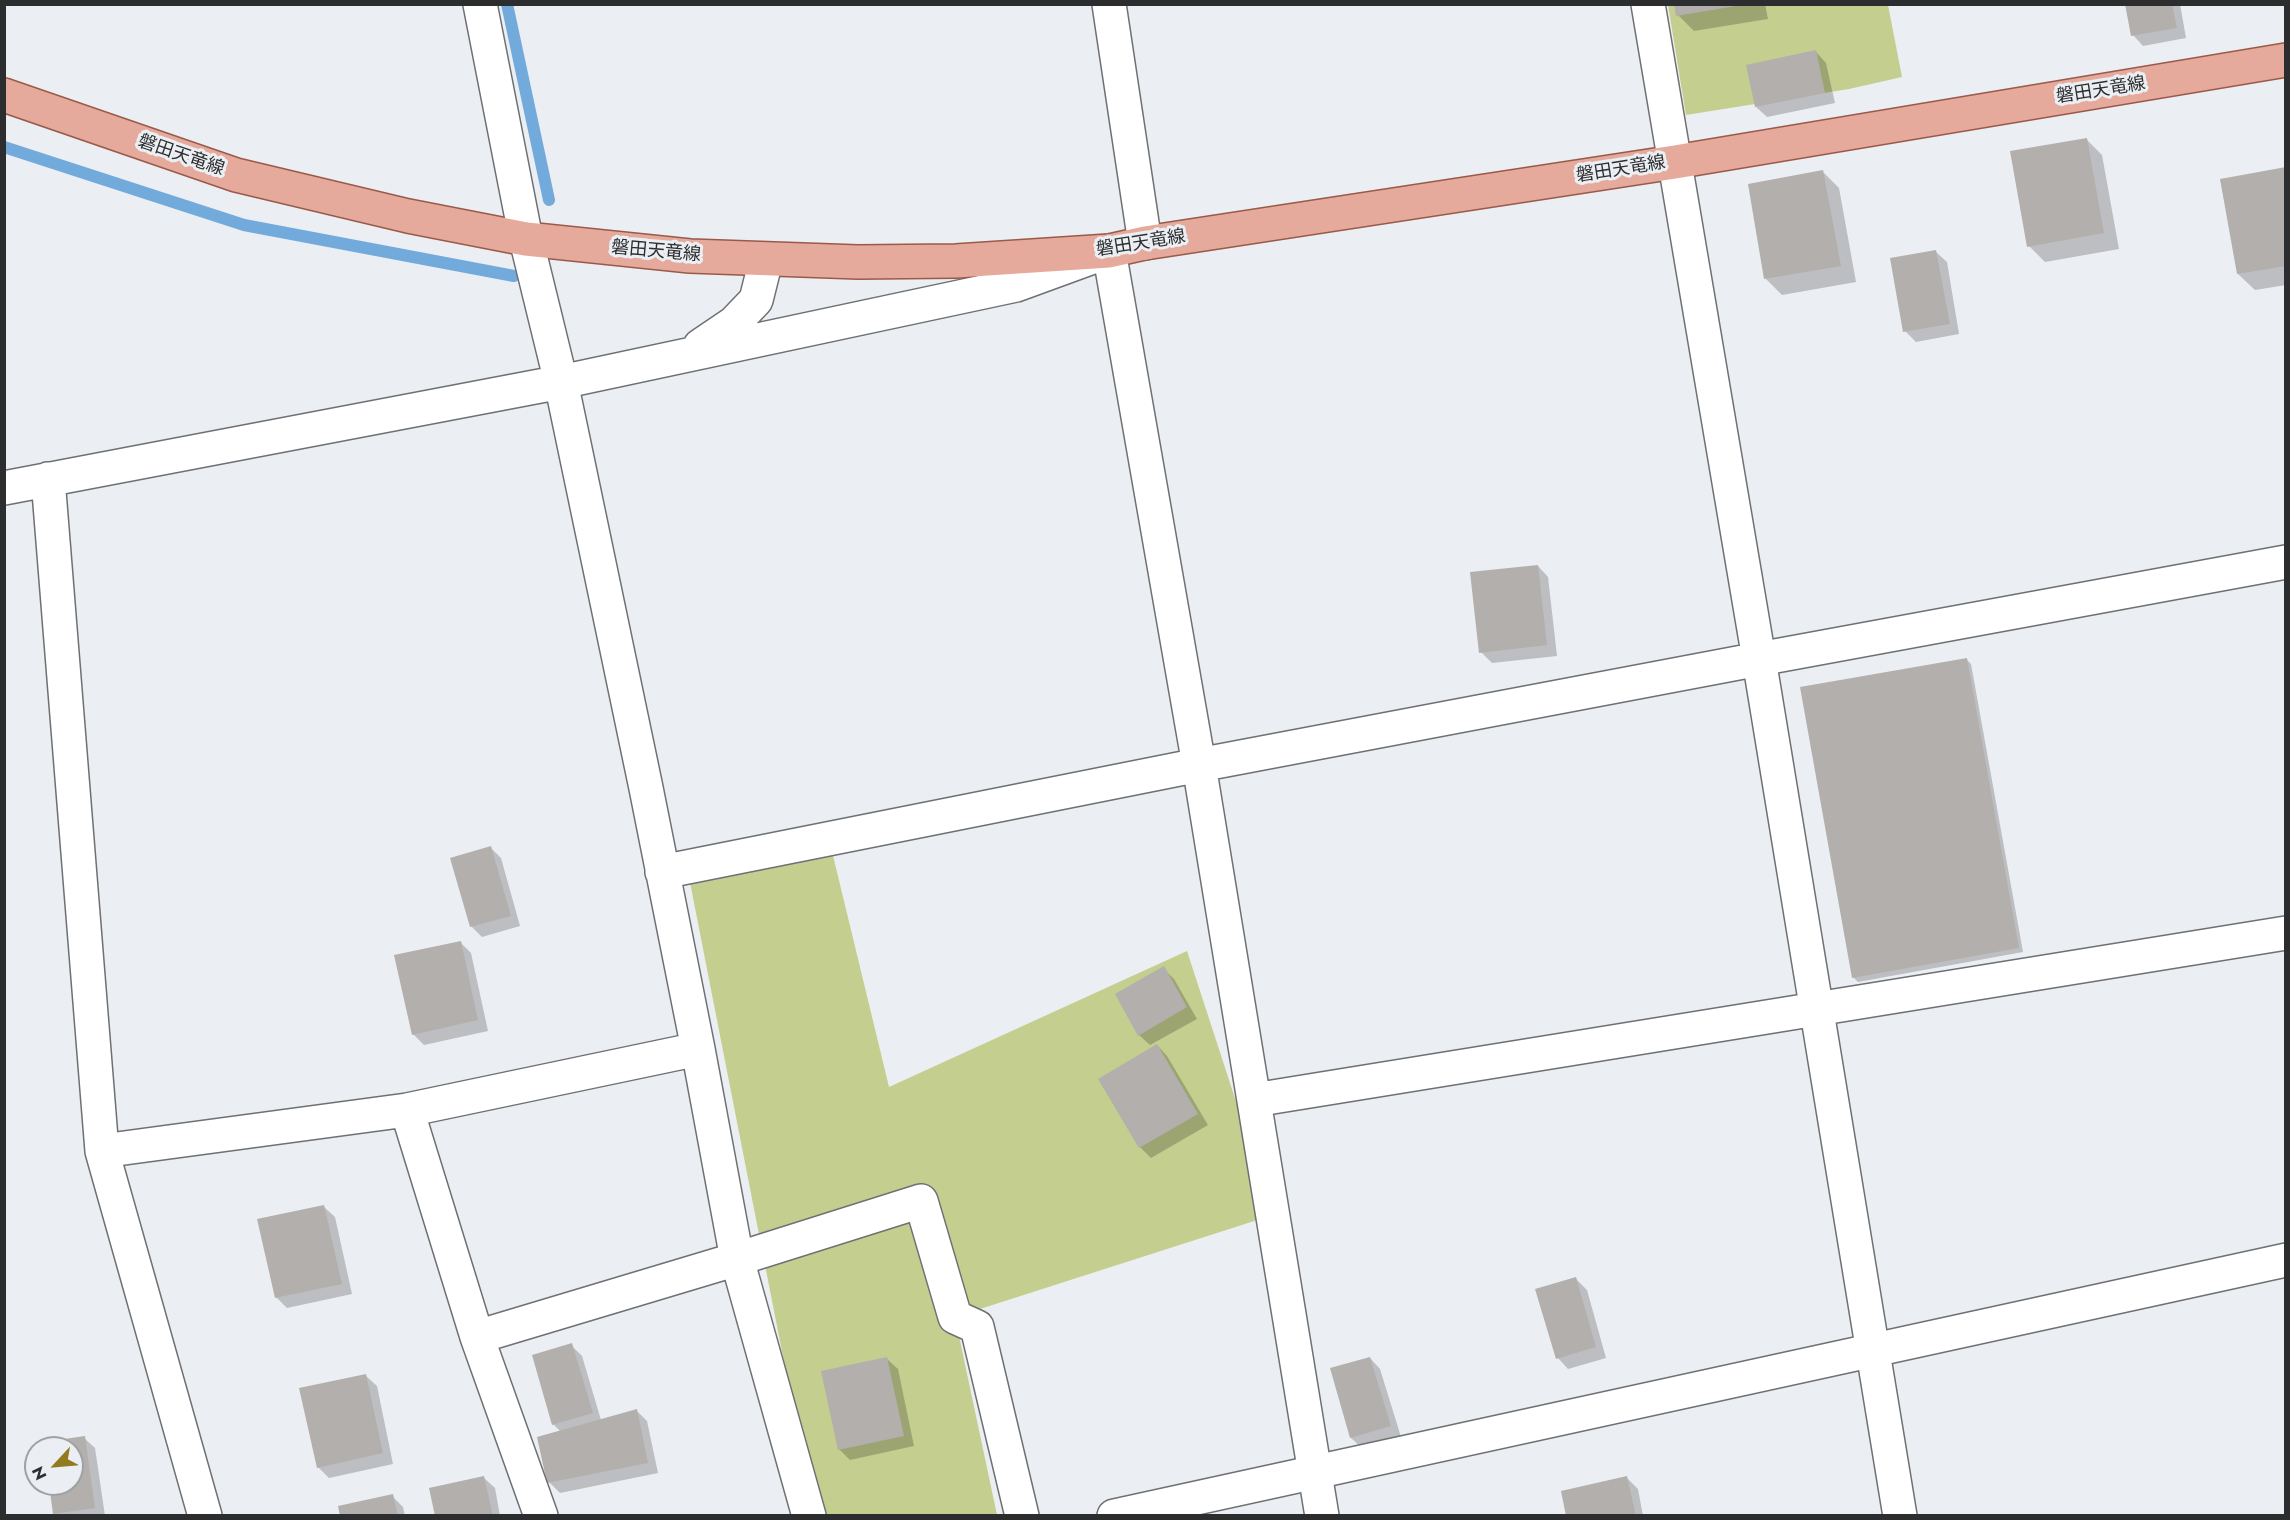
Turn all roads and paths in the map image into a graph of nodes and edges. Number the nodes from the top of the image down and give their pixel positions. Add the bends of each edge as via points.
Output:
1 (480, 4) edge
2 (1109, 4) edge
3 (1648, 4) edge
4 (2286, 60) edge
5 (4, 95) edge
6 (1675, 162) junction
7 (526, 239) junction
8 (1145, 243) junction
9 (1109, 251) junction
10 (766, 260) junction
11 (686, 355) junction
12 (561, 382) junction
13 (48, 479) junction
14 (4, 488) edge
15 (2286, 562) edge
16 (1759, 659) junction
17 (1199, 765) junction
18 (662, 872) junction
19 (2286, 933) edge
20 (1816, 1009) junction
21 (698, 1049) junction
22 (1254, 1100) junction
23 (407, 1110) junction
24 (102, 1151) junction
25 (737, 1259) junction
26 (2286, 1260) edge
27 (477, 1337) junction
28 (1871, 1350) junction
29 (1315, 1471) junction
30 (205, 1515) edge
31 (541, 1515) edge
32 (809, 1515) edge
33 (1022, 1515) edge
34 (1114, 1515) edge
35 (1322, 1515) edge
36 (1900, 1515) edge

1 - 7 street
2 - 8 street
3 - 6 street
4 - 6 main road, 磐田天竜線
5 - 7 main road, 磐田天竜線 via 236,174 408,216
6 - 8 main road, 磐田天竜線
6 - 16 street
7 - 10 main road, 磐田天竜線
7 - 12 street
8 - 9 main road, 磐田天竜線
9 - 10 main road, 磐田天竜線 via 956,261
9 - 11 street via 1016,285
9 - 17 street
10 - 11 street via 756,300 734,323
11 - 12 street
12 - 13 street
12 - 18 street
13 - 14 street
13 - 24 street
15 - 16 street
16 - 17 street
16 - 20 street
17 - 18 street
17 - 22 street
18 - 21 street
19 - 20 street
20 - 22 street
20 - 28 street
21 - 23 street
21 - 25 street
22 - 29 street
23 - 24 street
23 - 27 street
24 - 30 street
25 - 27 street
25 - 32 street
25 - 33 street via 921,1201 955,1317 977,1327
26 - 28 street
27 - 31 street
28 - 29 street
28 - 36 street
29 - 34 street
29 - 35 street

